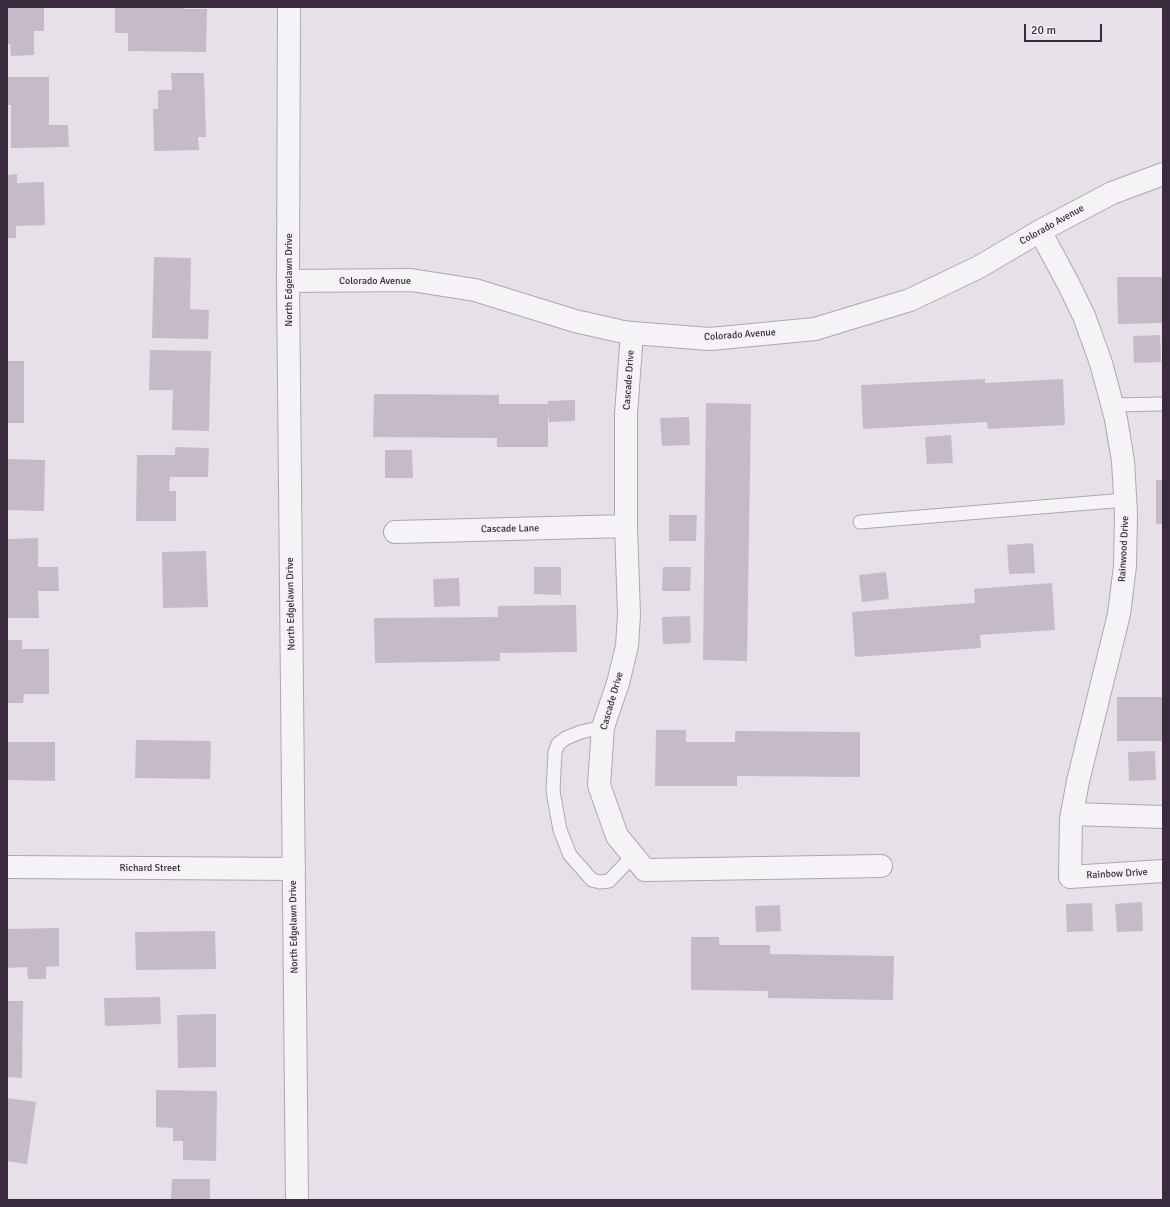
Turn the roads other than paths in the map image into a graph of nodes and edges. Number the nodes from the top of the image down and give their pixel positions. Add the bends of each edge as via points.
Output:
1 (289, 7) edge
2 (1163, 174) edge
3 (1040, 232) junction
4 (288, 281) junction
5 (632, 332) junction
6 (1163, 404) edge
7 (1112, 405) junction
8 (1125, 500) junction
9 (860, 522) dead end
10 (626, 526) junction
11 (395, 532) dead end
12 (603, 727) junction
13 (1072, 814) junction
14 (1163, 817) edge
15 (634, 856) junction
16 (881, 866) dead end
17 (7, 867) edge
18 (294, 869) junction
19 (1163, 871) edge
20 (1070, 877) joint
21 (297, 1200) edge

1 - 4 street, North Edgelawn Drive
2 - 3 street, Colorado Avenue via 1112,193
3 - 5 street, Colorado Avenue via 979,267 910,300 815,329 710,339
3 - 7 street, Rainwood Drive via 1084,316 1101,363
4 - 5 street, Colorado Avenue via 411,280 475,290 575,321
4 - 18 street, North Edgelawn Drive
5 - 10 street, Cascade Drive via 626,414
6 - 7 lane
7 - 8 street, Rainwood Drive via 1123,461
8 - 9 lane
8 - 13 street, Rainwood Drive via 1125,566 1118,614
10 - 11 street, Cascade Lane
10 - 12 street, Cascade Drive via 629,615 627,646
12 - 15 street, Cascade Drive via 599,785 617,836
12 - 15 lane via 581,732 558,744 555,752 553,791 560,830 570,855 592,880 609,881
13 - 14 street
13 - 20 street, Rainwood Drive
15 - 16 street, Cascade Drive via 645,870
17 - 18 street, Richard Street
18 - 21 street, North Edgelawn Drive
19 - 20 street, Rainbow Drive

